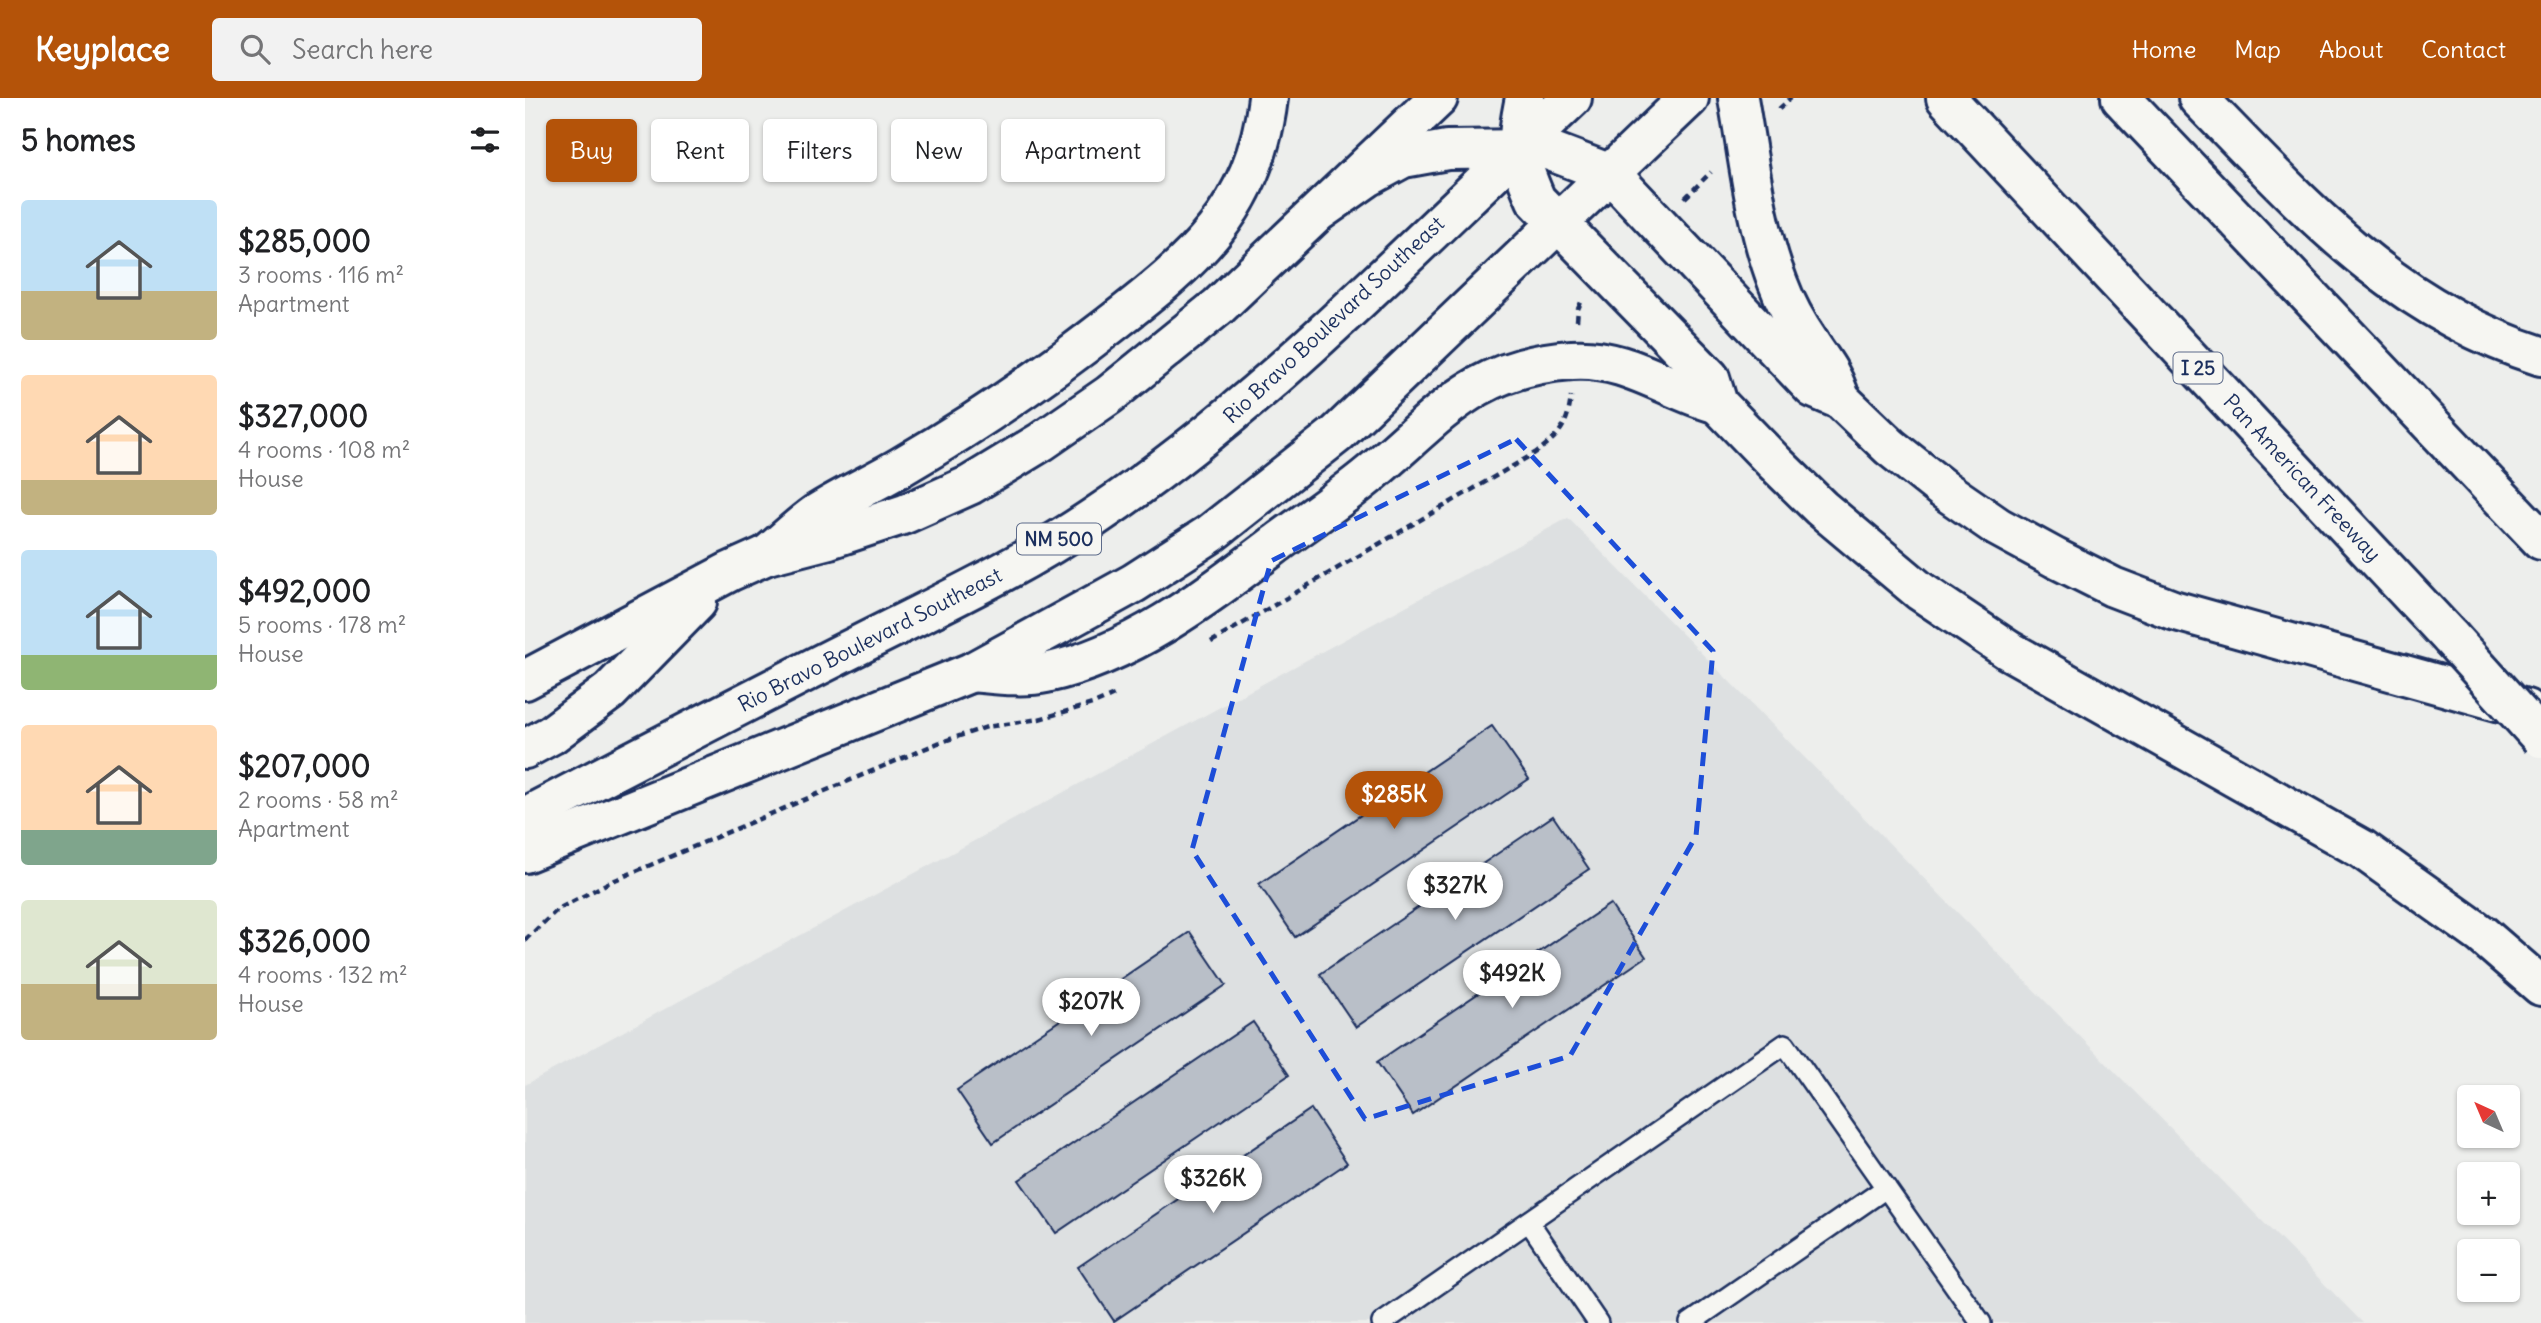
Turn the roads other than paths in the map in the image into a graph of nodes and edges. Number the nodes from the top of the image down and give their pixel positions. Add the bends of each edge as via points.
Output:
1 (1268, 98) edge
2 (1438, 98) edge
3 (1525, 98) edge
4 (1571, 98) edge
5 (1689, 98) edge
6 (1738, 98) edge
7 (1945, 98) edge
8 (2121, 98) edge
9 (2198, 98) edge
10 (1517, 150) junction
11 (1611, 174) junction
12 (1321, 210) junction
13 (1560, 223) junction
14 (2541, 356) edge
15 (1841, 400) junction
16 (1718, 404) junction
17 (2541, 540) edge
18 (767, 555) junction
19 (729, 572) junction
20 (972, 672) junction
21 (525, 680) edge
22 (2541, 713) edge
23 (2541, 738) edge
24 (525, 749) edge
25 (525, 817) edge
26 (525, 853) edge
27 (2541, 986) edge
28 (1886, 1188) junction
29 (1529, 1222) junction
30 (1382, 1323) edge
31 (1598, 1323) edge
32 (1690, 1323) edge
33 (1981, 1323) edge

1 - 18 main road via 1266,120 1240,192 1220,225 1168,281 991,411 815,515
2 - 12 main road
3 - 10 main road
4 - 10 main road, Rio Bravo Boulevard Southeast / NM 500
5 - 11 main road
6 - 15 main road via 1767,254 1793,316 1831,373
7 - 23 main road, Pan American Freeway / I 25, bridge
8 - 17 main road
9 - 14 main road via 2342,242 2395,285 2488,337
10 - 11 main road via 1545,149
10 - 12 main road via 1447,150 1403,158
10 - 13 main road via 1536,200
10 - 25 main road, Rio Bravo Boulevard Southeast / NM 500 via 1280,375 1193,446 1091,519 939,606
11 - 13 main road
11 - 15 main road via 1813,388
12 - 18 main road via 1174,344 1041,442 970,485 905,513
13 - 16 main road via 1710,378
13 - 20 main road via 1337,434 1283,479 1134,583
15 - 22 main road via 1943,489 2010,533 2113,587 2173,610
16 - 20 main road via 1691,397 1639,371 1575,359 1499,376 1449,404 1369,475 1163,624 1090,660 1044,674
16 - 27 main road via 1821,508 1920,591 2008,650 2362,849 2480,934
18 - 19 main road
19 - 21 main road
19 - 24 main road via 610,691
20 - 26 main road
28 - 29 lane via 1785,1044
28 - 32 lane
28 - 33 lane
29 - 30 lane
29 - 31 lane

